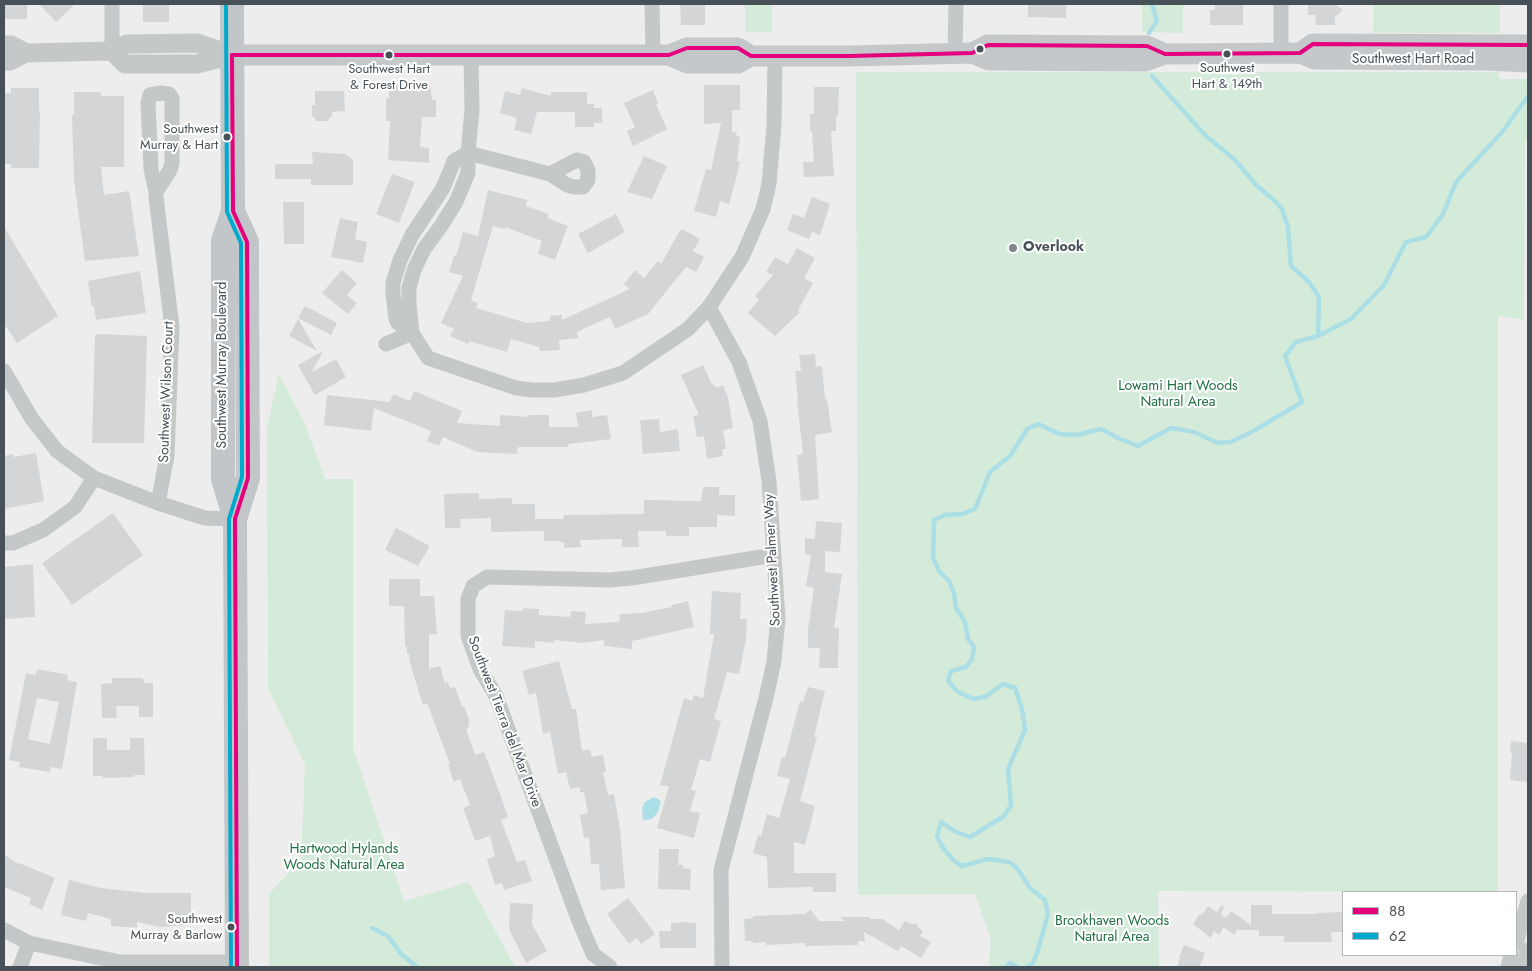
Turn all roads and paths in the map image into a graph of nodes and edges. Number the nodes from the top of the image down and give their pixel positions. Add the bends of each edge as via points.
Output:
1 (112, 4) edge
2 (232, 4) edge
3 (652, 4) edge
4 (956, 4) edge
5 (1281, 4) edge
6 (4, 45) edge
7 (1528, 45) edge
8 (112, 51) junction
9 (1486, 52) junction
10 (26, 53) junction
11 (963, 53) junction
12 (1290, 53) junction
13 (232, 55) junction
14 (661, 55) junction
15 (471, 56) junction
16 (774, 56) junction
17 (4, 61) edge
18 (1528, 62) edge
19 (468, 153) junction
20 (550, 174) dead end
21 (156, 192) junction
22 (709, 307) junction
23 (412, 333) junction
24 (386, 344) dead end
25 (4, 371) edge
26 (94, 478) junction
27 (158, 503) junction
28 (235, 519) junction
29 (4, 543) edge
30 (774, 555) junction
31 (1528, 901) edge
32 (4, 930) edge
33 (1517, 940) edge
34 (28, 943) junction
35 (1528, 950) edge
36 (120, 965) edge
37 (237, 965) edge
38 (20, 967) edge
39 (610, 967) edge
40 (722, 967) edge
41 (1520, 967) edge

1 - 8 street
2 - 13 main road, Southwest Murray Boulevard
3 - 14 street
4 - 11 street
5 - 12 street
6 - 10 street, Southwest Hart Road
7 - 9 main road, Southwest Hart Road
8 - 10 street, Southwest Hart Road
8 - 13 street, Southwest Hart Road via 127,44 197,43
9 - 12 main road, Southwest Hart Road via 1315,59
9 - 18 main road, Southwest Hart Road
10 - 17 street, Southwest Hart Road
11 - 12 main road, Southwest Hart Road via 988,45 1147,46 1165,54
11 - 16 main road, Southwest Hart Road
13 - 15 main road, Southwest Hart Road
13 - 28 main road, Southwest Murray Boulevard via 233,211 222,241 223,479
14 - 15 main road, Southwest Hart Road
14 - 16 main road, Southwest Hart Road via 687,48 738,48 751,56
15 - 19 street via 472,110
16 - 22 street via 772,161 763,210 742,257
19 - 20 street
19 - 23 street via 468,172 456,202 424,249 414,270 409,288
21 - 21 street, Southwest Wilson Court via 148,102 150,95 161,93 172,98 172,163
21 - 27 street, Southwest Wilson Court via 172,327 167,456
22 - 23 street via 688,329 623,373 554,390 516,388 428,358
22 - 30 street, Southwest Palmer Way via 739,362 760,421
23 - 24 street
25 - 26 street via 32,420 57,451
26 - 27 street
26 - 29 street via 75,507 43,530 13,543
27 - 28 street via 205,518
28 - 37 main road, Southwest Murray Boulevard
30 - 39 street, Southwest Tierra del Mar Drive via 632,578 487,577 473,586 468,599 468,636 480,668 496,696 593,954
30 - 40 street, Southwest Palmer Way via 778,618 774,661 722,870
31 - 33 street
32 - 34 street
34 - 36 street
34 - 38 street
35 - 41 street
36 - 37 street

